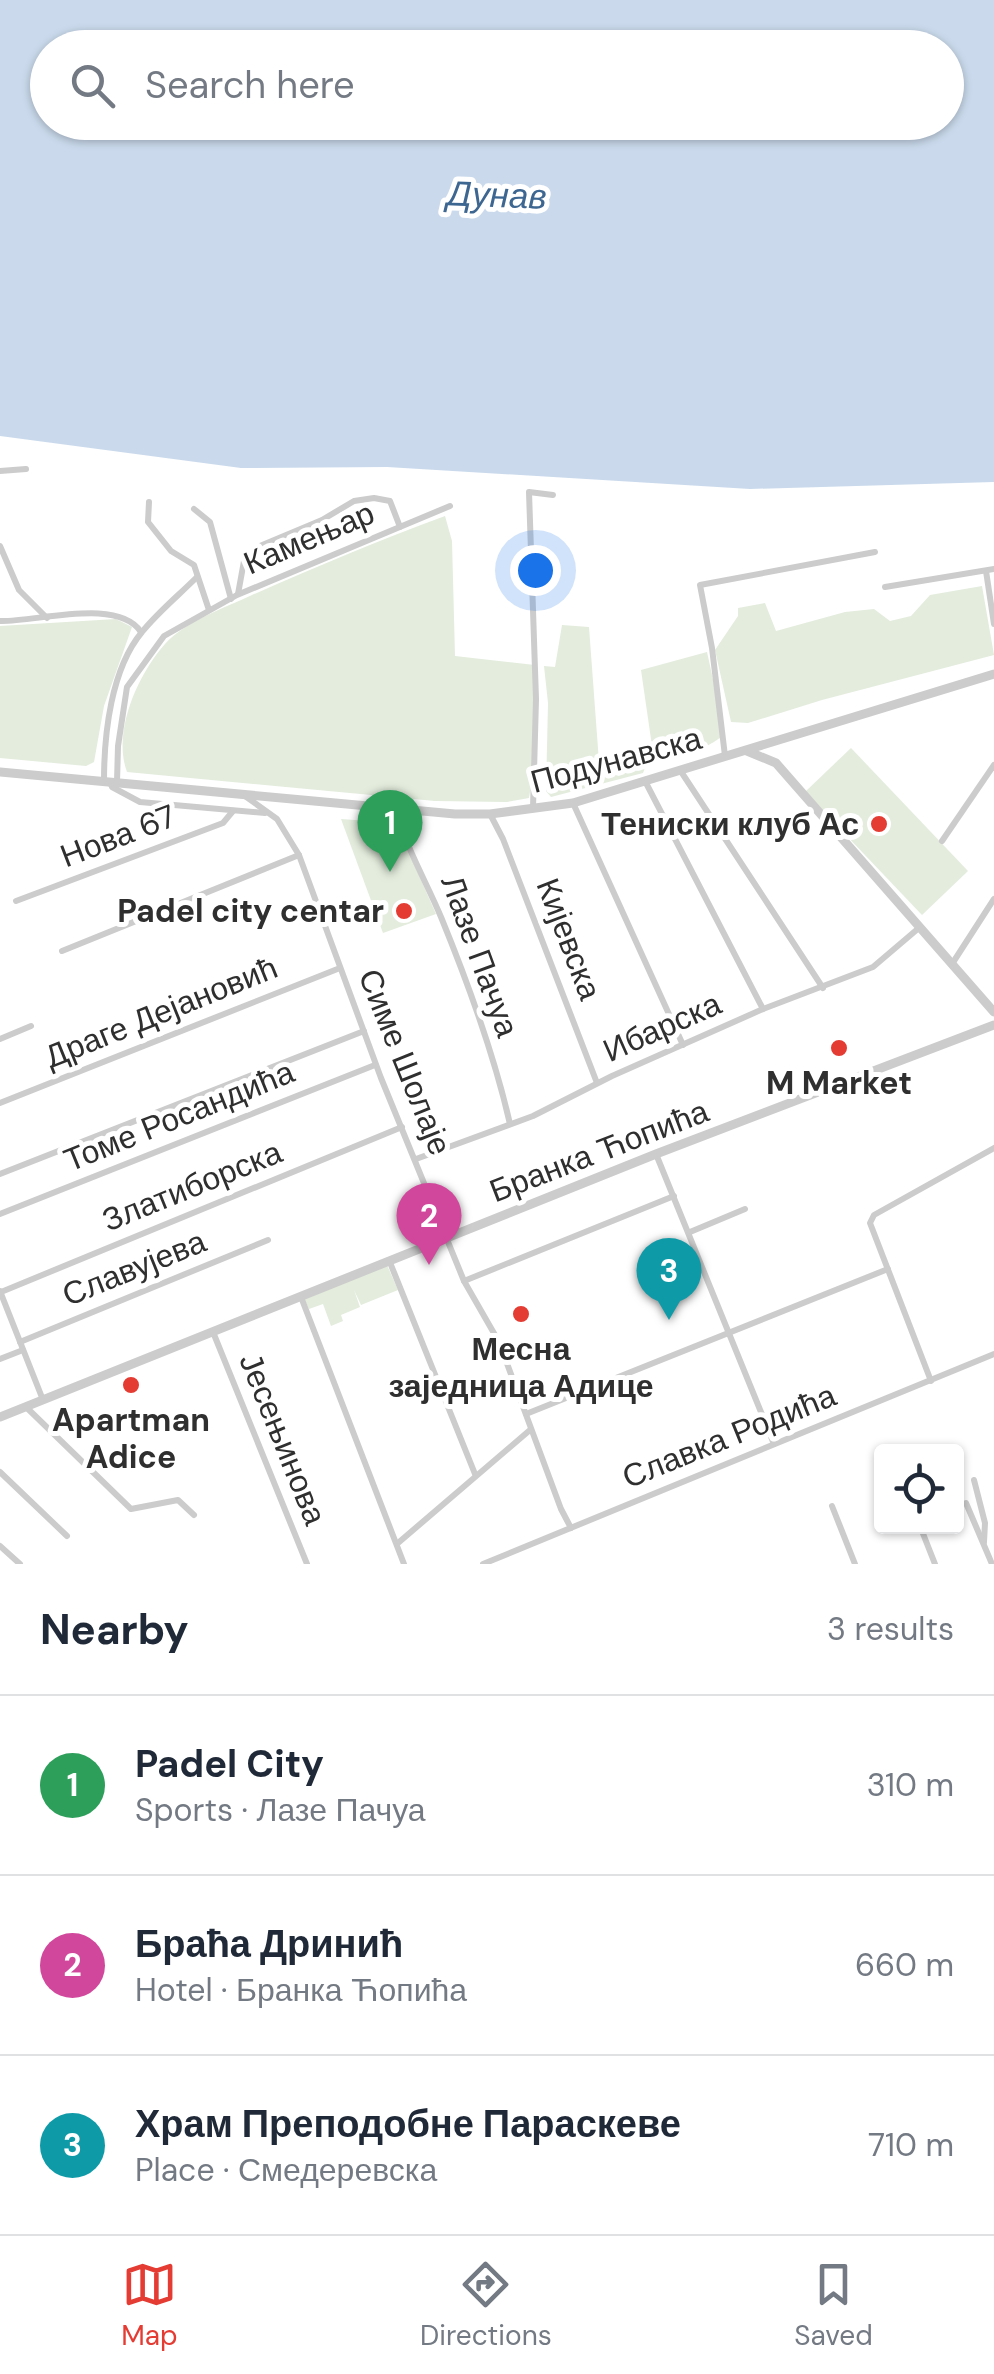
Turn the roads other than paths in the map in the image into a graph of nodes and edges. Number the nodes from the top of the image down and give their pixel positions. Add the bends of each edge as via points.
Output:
1 (26, 469) dead end
2 (0, 471) edge
3 (553, 495) dead end
4 (148, 502) dead end
5 (450, 506) dead end
6 (194, 509) dead end
7 (400, 527) junction
8 (0, 546) edge
9 (875, 552) dead end
10 (990, 570) edge
11 (197, 577) junction
12 (884, 587) dead end
13 (234, 597) junction
14 (209, 610) junction
15 (47, 618) junction
16 (0, 621) edge
17 (994, 624) edge
18 (141, 632) junction
19 (994, 674) edge
20 (744, 750) junction
21 (724, 756) junction
22 (994, 764) edge
23 (680, 770) junction
24 (0, 772) edge
25 (646, 780) junction
26 (111, 781) junction
27 (244, 795) junction
28 (573, 803) junction
29 (396, 809) junction
30 (533, 810) junction
31 (232, 812) junction
32 (268, 813) junction
33 (490, 814) junction
34 (942, 841) dead end
35 (299, 855) junction
36 (994, 899) edge
37 (16, 901) dead end
38 (920, 927) junction
39 (62, 952) dead end
40 (952, 964) junction
41 (340, 968) junction
42 (823, 988) junction
43 (763, 1009) junction
44 (994, 1012) edge
45 (994, 1025) edge
46 (31, 1026) dead end
47 (364, 1031) junction
48 (0, 1039) edge
49 (683, 1045) junction
50 (376, 1065) junction
51 (598, 1083) junction
52 (0, 1104) edge
53 (510, 1124) junction
54 (402, 1127) junction
55 (994, 1148) edge
56 (656, 1154) junction
57 (416, 1160) junction
58 (0, 1174) edge
59 (674, 1196) junction
60 (746, 1209) dead end
61 (0, 1214) edge
62 (690, 1232) junction
63 (448, 1237) junction
64 (268, 1240) dead end
65 (389, 1260) junction
66 (888, 1269) junction
67 (464, 1282) junction
68 (0, 1291) edge
69 (301, 1297) junction
70 (214, 1332) junction
71 (730, 1332) junction
72 (21, 1346) junction
73 (994, 1354) edge
74 (0, 1359) edge
75 (931, 1381) junction
76 (43, 1400) junction
77 (26, 1407) junction
78 (526, 1414) junction
79 (0, 1418) edge
80 (530, 1430) junction
81 (774, 1444) junction
82 (0, 1472) edge
83 (475, 1474) junction
84 (974, 1480) dead end
85 (966, 1503) dead end
86 (832, 1506) dead end
87 (194, 1515) dead end
88 (570, 1528) junction
89 (923, 1534) edge
90 (67, 1536) dead end
91 (983, 1542) junction
92 (398, 1544) junction
93 (2, 1550) edge
94 (20, 1564) edge
95 (307, 1564) edge
96 (404, 1564) edge
97 (483, 1564) edge
98 (856, 1564) edge
99 (935, 1564) edge
100 (992, 1564) edge

1 - 2 street
3 - 30 street via 529,492
4 - 11 street, Камењар via 148,522 168,548 194,565
5 - 7 street, Камењар
6 - 13 street, Камењар via 210,522
7 - 13 street, Камењар
7 - 13 street, Камењар via 390,501 354,501 255,548
8 - 15 street via 19,590
9 - 21 street via 700,585
10 - 12 street
10 - 17 street
11 - 14 street, Камењар
11 - 18 street
13 - 14 street, Камењар
14 - 26 street, Камењар via 164,636 128,687
15 - 16 street
15 - 18 street via 104,615 127,619
18 - 26 street via 109,712
19 - 20 street, Подунавска
20 - 21 street, Подунавска
20 - 38 street via 776,763
21 - 23 street, Подунавска
22 - 34 street
23 - 25 street, Подунавска
23 - 42 street
24 - 26 street, Подунавска
25 - 28 street, Подунавска
25 - 43 street
26 - 27 street, Подунавска
26 - 31 street, Нова 67 via 140,802
27 - 29 street, Подунавска
27 - 32 street, Симе Шолаје
28 - 30 street, Подунавска
28 - 49 street
29 - 33 street, Подунавска
29 - 53 street, Лазе Пачуа via 444,923
30 - 33 street, Подунавска
31 - 32 street, Нова 67
31 - 37 street, Нова 67 via 223,823
32 - 35 street, Симе Шолаје
33 - 51 street, Кијевска
35 - 39 street
35 - 41 street, Симе Шолаје
36 - 40 street
38 - 40 street
38 - 42 street, Ибарска via 880,963
40 - 44 street
41 - 47 street, Симе Шолаје
41 - 52 street, Драге Дејановић
42 - 43 street, Ибарска
43 - 49 street, Ибарска
45 - 56 street, Бранка Ћопића
46 - 48 street
47 - 50 street, Симе Шолаје
47 - 58 street
49 - 51 street, Ибарска
50 - 54 street, Симе Шолаје
50 - 61 street, Томе Росандића
51 - 53 street, Ибарска
53 - 57 street, Ибарска
54 - 57 street, Симе Шолаје
54 - 68 street, Златиборска
55 - 66 street via 874,1214 870,1223
56 - 59 street
56 - 63 street, Бранка Ћопића
57 - 63 street, Симе Шолаје
59 - 62 street
59 - 67 street
60 - 62 street
62 - 71 street
63 - 65 street, Бранка Ћопића
63 - 67 street, Симе Шолаје
64 - 72 street, Славујева
65 - 69 street, Бранка Ћопића
65 - 83 street
66 - 71 street
66 - 75 street
67 - 78 street, Симе Шолаје via 492,1328
68 - 72 street
69 - 70 street, Бранка Ћопића
69 - 92 street
70 - 76 street, Бранка Ћопића
70 - 95 street, Јесењинова
71 - 78 street
71 - 81 street
72 - 74 street, Славујева
72 - 76 street
73 - 75 street, Славка Родића
75 - 81 street, Славка Родића
76 - 77 street, Бранка Ћопића
77 - 79 street, Бранка Ћопића
77 - 87 street via 131,1509 178,1500
78 - 80 street, Симе Шолаје
80 - 83 street
80 - 88 street, Симе Шолаје
81 - 88 street, Славка Родића
82 - 90 street
83 - 92 street
84 - 91 street
85 - 91 street
86 - 98 street
88 - 97 street, Славка Родића
89 - 99 street
91 - 100 street
92 - 96 street
93 - 94 street

